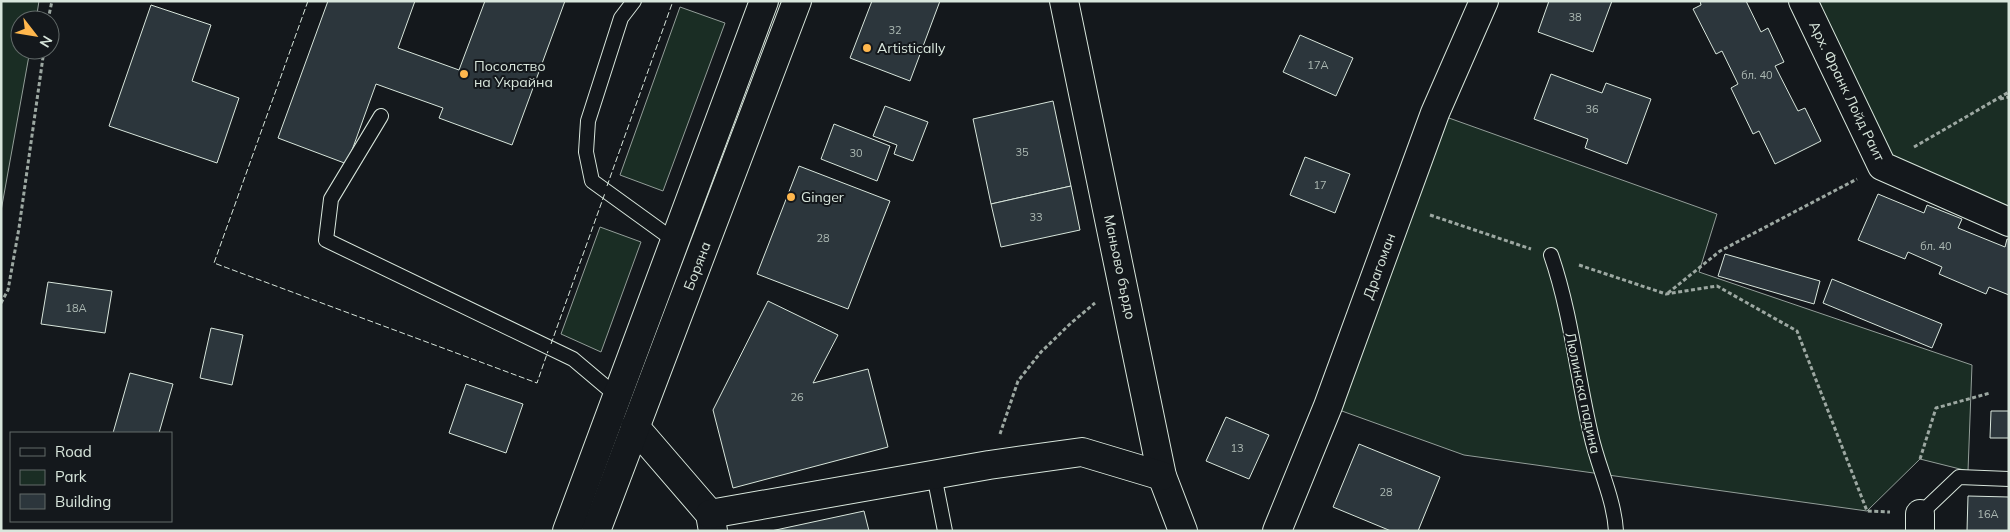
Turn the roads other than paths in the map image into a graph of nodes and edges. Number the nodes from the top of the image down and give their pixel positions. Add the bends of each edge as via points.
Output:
1 (634, 1) edge
2 (797, 1) edge
3 (1064, 1) edge
4 (1484, 1) edge
5 (1802, 1) edge
6 (763, 2) edge
7 (381, 116) dead end
8 (2009, 222) edge
9 (675, 241) junction
10 (1551, 256) road end
11 (618, 397) junction
12 (635, 427) junction
13 (934, 475) junction
14 (1162, 476) junction
15 (2009, 479) edge
16 (712, 522) edge
17 (1920, 522) edge
18 (567, 531) edge
19 (596, 531) edge
20 (945, 531) edge
21 (1183, 531) edge
22 (1277, 531) edge
23 (1616, 531) edge

1 - 9 lane via 621,18 591,111 586,152 592,181
2 - 12 street, Боряна
3 - 14 street, Маньово бърдо
4 - 22 street, Драгоман via 1435,113 1328,406
5 - 8 street, Арх. Франк Лойд Раит via 1882,166
6 - 9 street, Боряна
7 - 11 lane via 331,199 326,240 573,359
9 - 11 street, Боряна
10 - 23 lane, Люлинска падина via 1561,285 1583,401 1596,457 1616,518
11 - 18 street, Боряна
12 - 16 street
12 - 19 street, Боряна
13 - 14 street via 1082,452
13 - 16 street
13 - 20 lane
14 - 21 street, Маньово бърдо
15 - 17 lane via 1959,477

